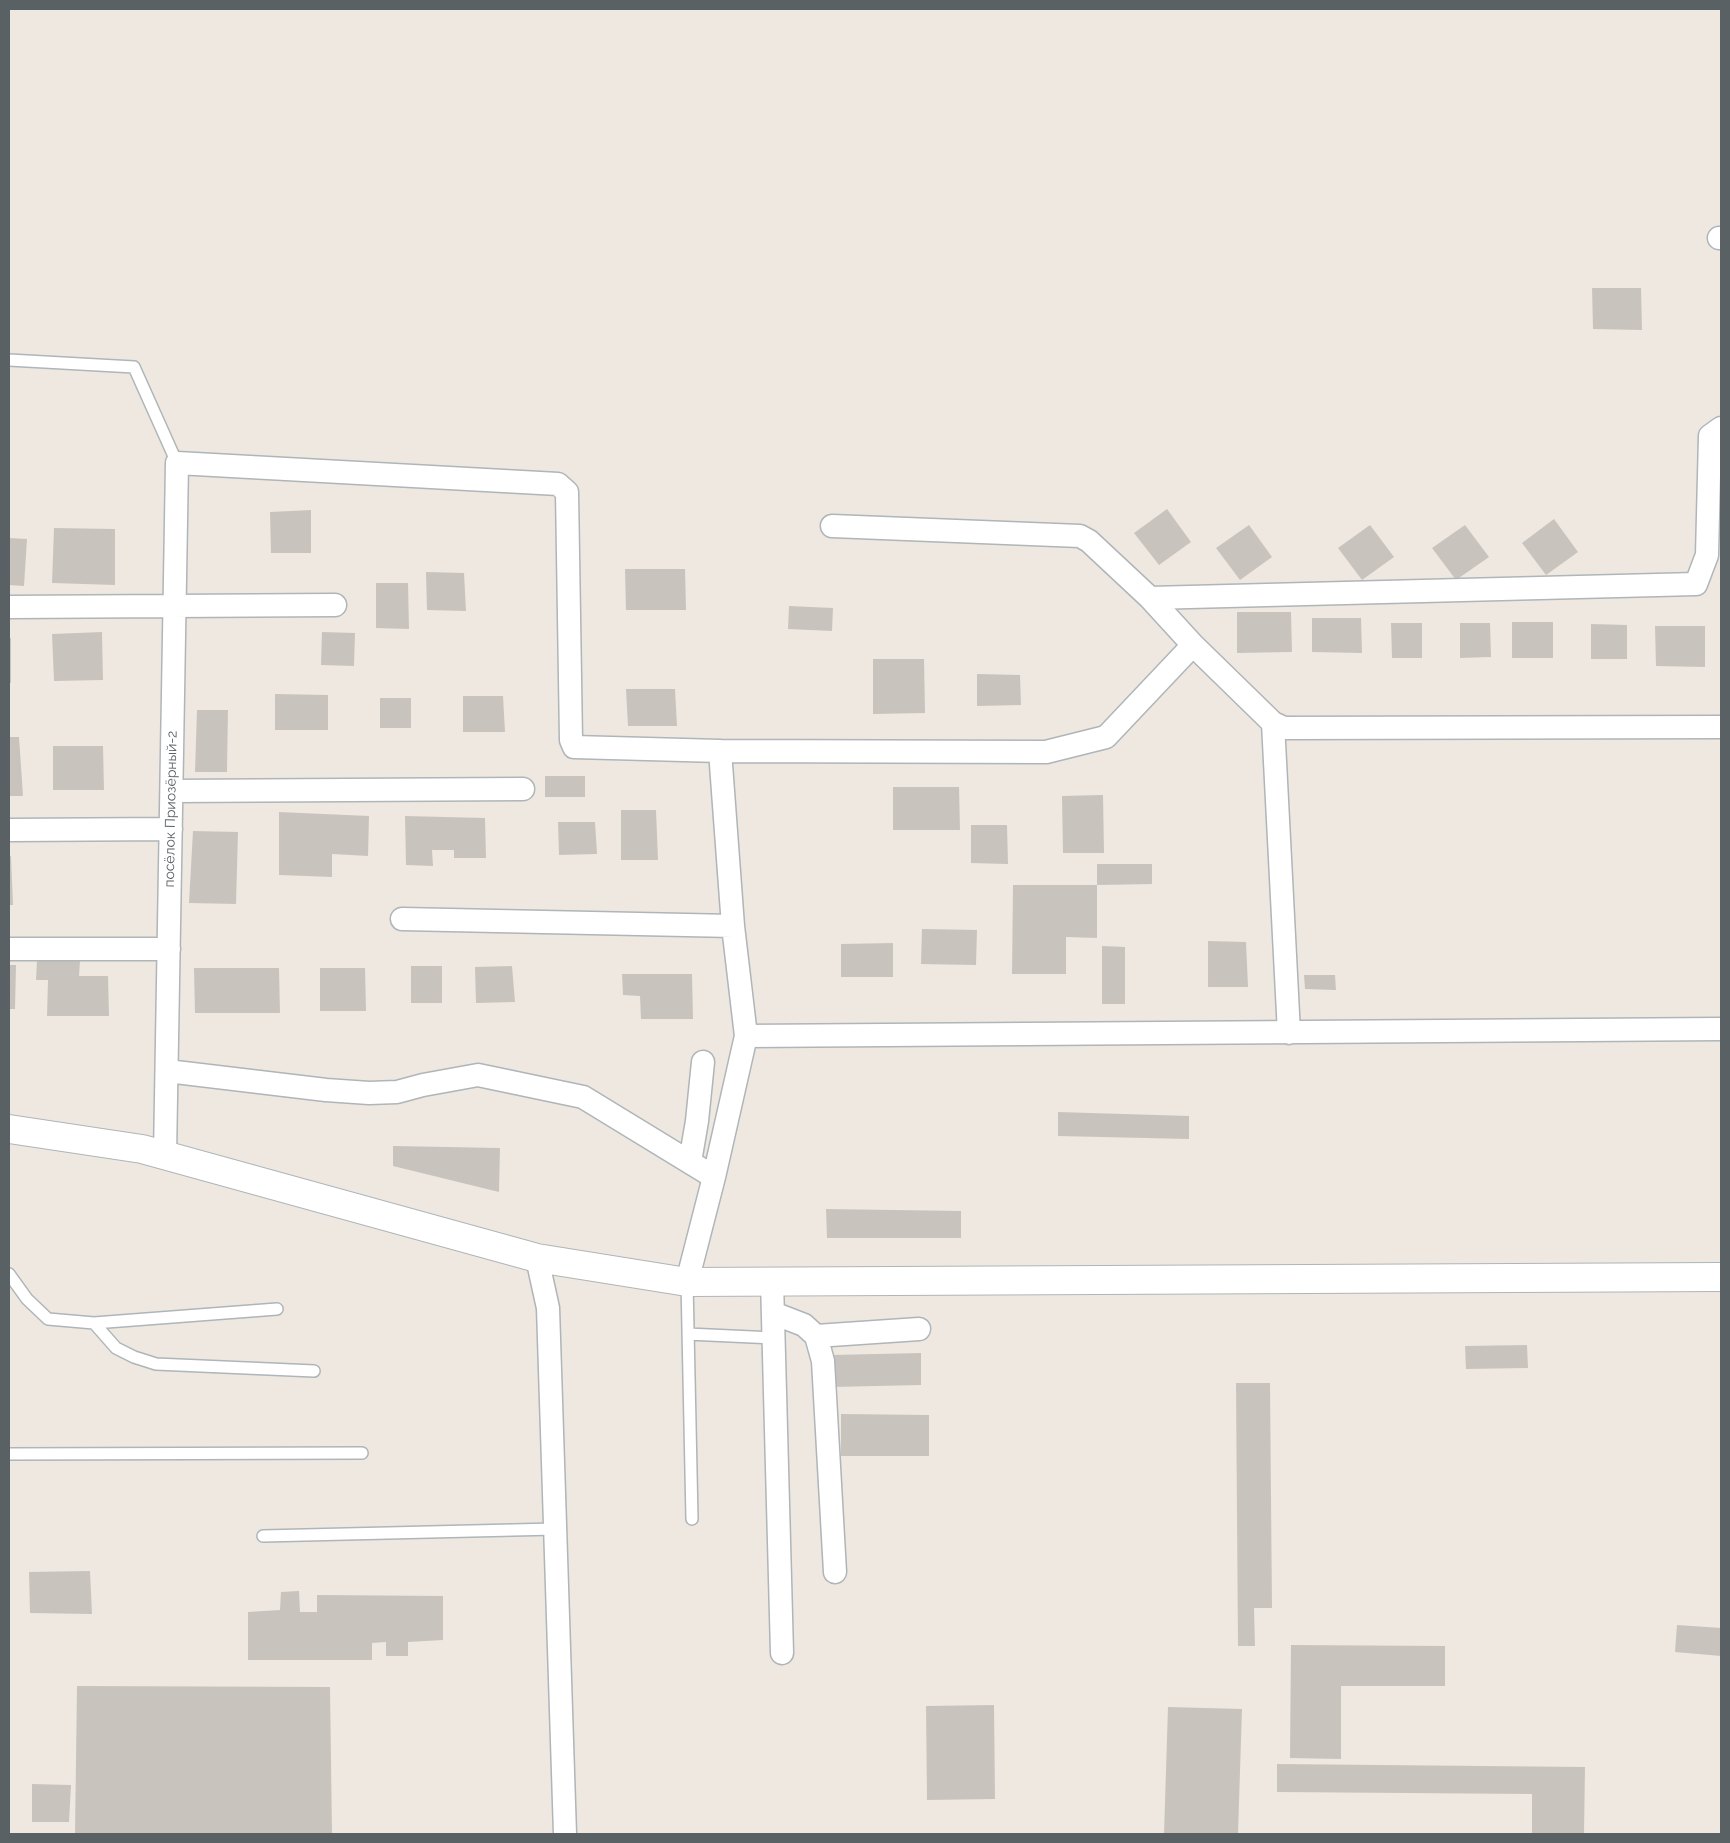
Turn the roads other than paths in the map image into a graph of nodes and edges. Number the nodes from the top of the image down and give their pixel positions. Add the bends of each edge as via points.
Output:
1 (9, 360) edge
2 (1721, 428) edge
3 (177, 463) junction
4 (832, 526) dead end
5 (1150, 598) junction
6 (335, 605) dead end
7 (175, 606) junction
8 (9, 607) edge
9 (1193, 645) junction
10 (1273, 722) junction
11 (1721, 727) edge
12 (720, 751) junction
13 (523, 790) dead end
14 (172, 792) junction
15 (171, 828) junction
16 (9, 830) edge
17 (402, 919) dead end
18 (733, 926) junction
19 (9, 949) edge
20 (169, 949) junction
21 (1721, 1029) edge
22 (1289, 1033) junction
23 (746, 1036) junction
24 (703, 1062) dead end
25 (167, 1072) junction
26 (9, 1129) edge
27 (166, 1155) junction
28 (690, 1162) junction
29 (714, 1177) junction
30 (537, 1258) junction
31 (9, 1274) edge
32 (1721, 1277) edge
33 (772, 1281) junction
34 (687, 1282) junction
35 (277, 1309) dead end
36 (773, 1313) junction
37 (94, 1323) junction
38 (919, 1330) dead end
39 (688, 1334) junction
40 (816, 1336) junction
41 (774, 1338) junction
42 (314, 1372) dead end
43 (362, 1453) dead end
44 (9, 1454) edge
45 (692, 1518) dead end
46 (555, 1529) junction
47 (263, 1536) dead end
48 (835, 1572) dead end
49 (782, 1653) dead end
50 (565, 1834) edge

1 - 3 lane via 134,367
2 - 5 street via 1710,436 1707,555 1696,584
3 - 7 street, посёлок Приозёрный-2
3 - 12 street via 558,484 567,492 571,740 574,747
4 - 5 street via 1080,536
5 - 9 street
6 - 7 street
7 - 8 street
7 - 14 street, посёлок Приозёрный-2
9 - 10 street
9 - 12 street via 1106,737 1046,752
10 - 11 street via 1284,728
10 - 22 street
12 - 18 street
13 - 14 street
14 - 15 street, посёлок Приозёрный-2
15 - 16 street
15 - 20 street, посёлок Приозёрный-2
17 - 18 street
18 - 23 street
19 - 20 street
20 - 25 street, посёлок Приозёрный-2
21 - 22 street
22 - 23 street
23 - 29 street
24 - 28 street
25 - 27 street, посёлок Приозёрный-2
25 - 28 street via 369,1094 397,1092 478,1075 583,1097
26 - 27 street
27 - 30 street
28 - 29 street
29 - 34 street
30 - 34 street
30 - 46 street via 548,1308
31 - 37 lane via 27,1299 48,1319
32 - 33 street
33 - 34 street
33 - 36 street
34 - 39 lane
35 - 37 lane
36 - 40 street via 804,1325
36 - 41 street
37 - 42 lane via 116,1348 156,1364
38 - 40 street
39 - 41 lane
39 - 45 lane
40 - 48 street via 823,1361
41 - 49 street
43 - 44 lane
46 - 47 lane
46 - 50 street

